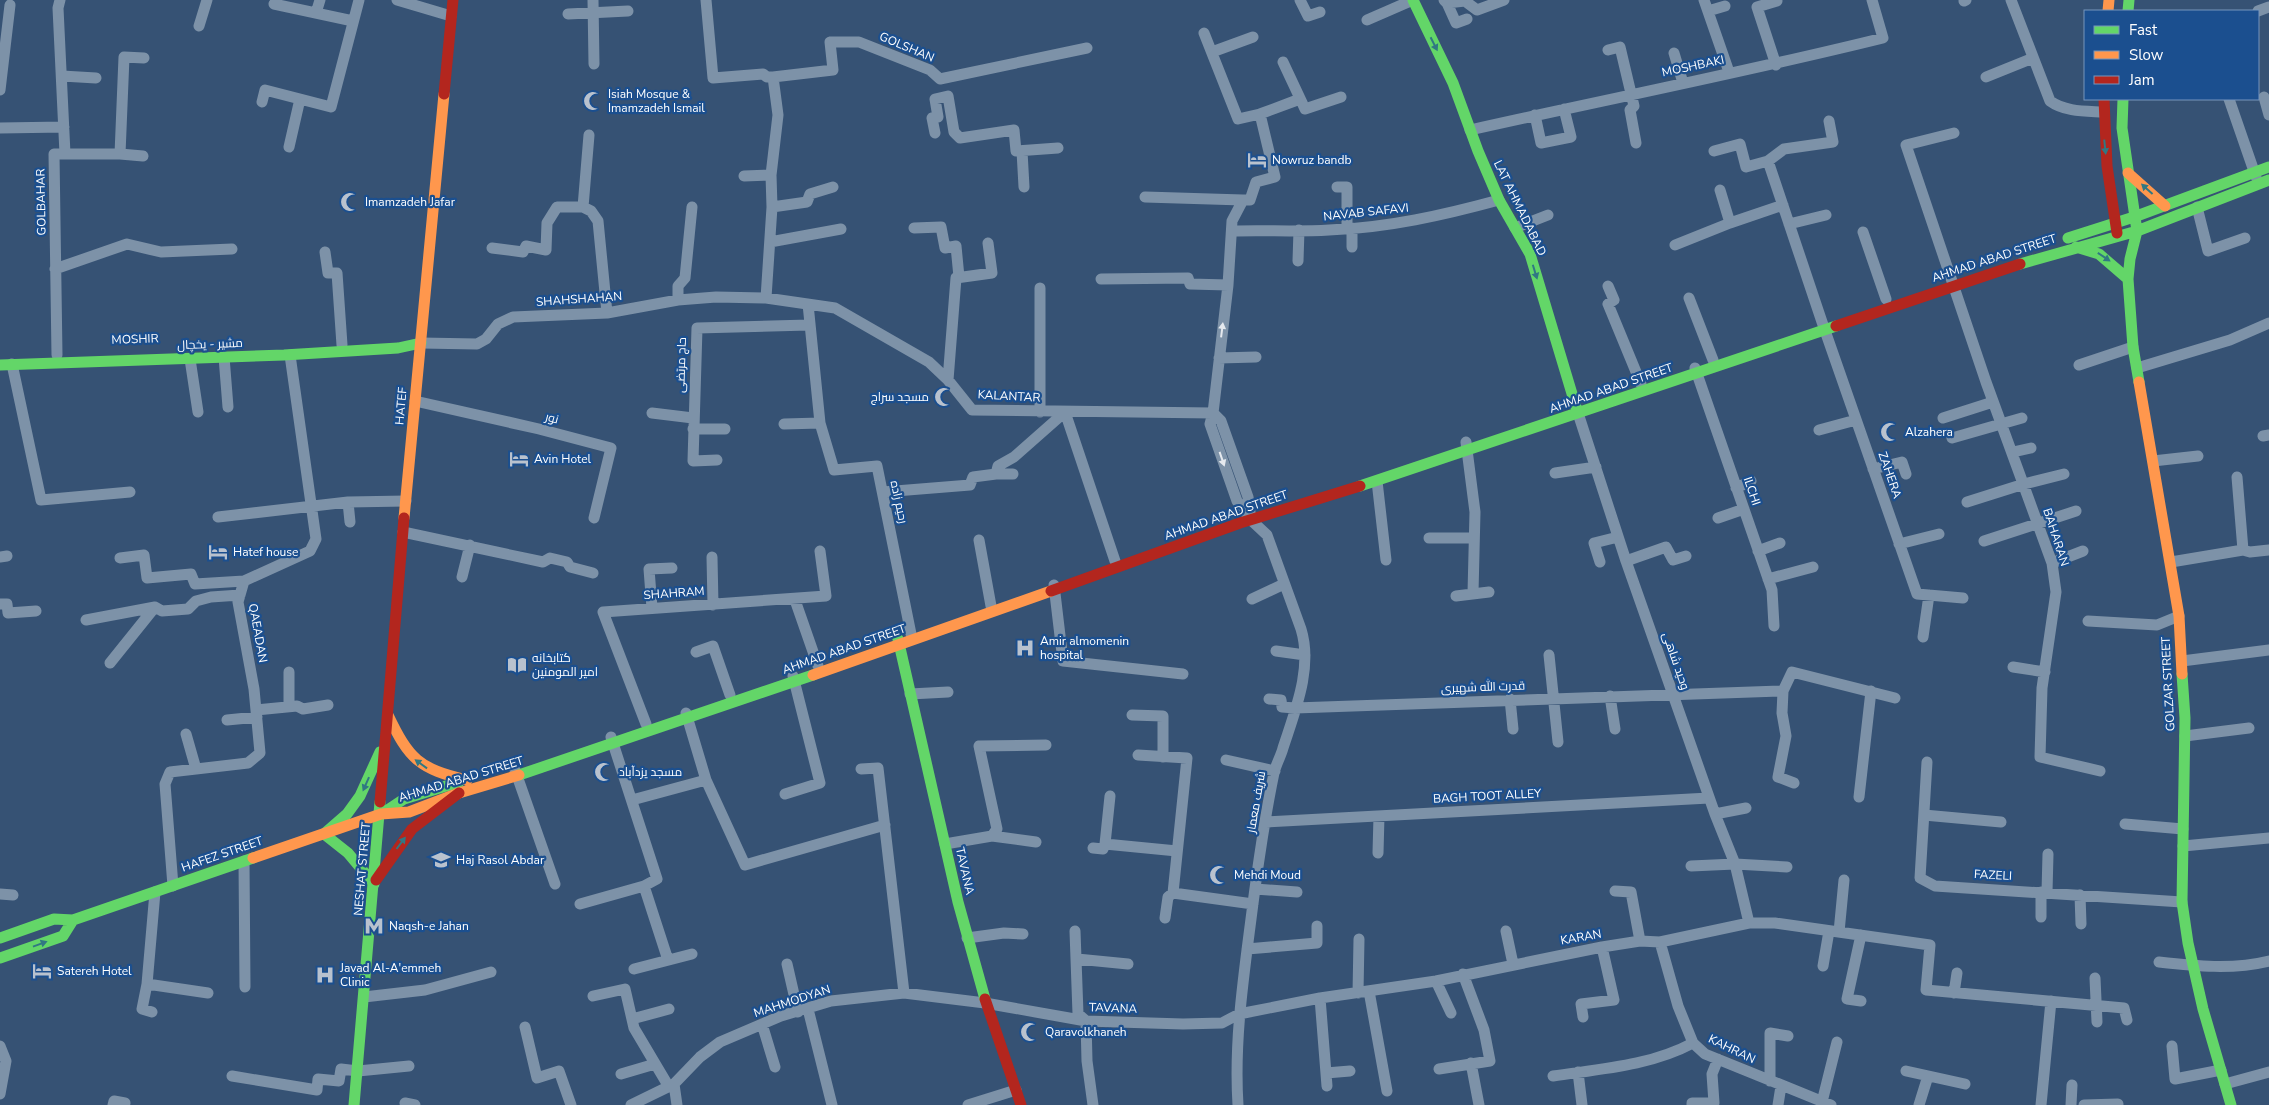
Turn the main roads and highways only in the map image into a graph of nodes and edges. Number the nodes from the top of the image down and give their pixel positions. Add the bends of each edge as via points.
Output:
1 (453, 0) edge
2 (1413, 0) edge
3 (2104, 100) edge
4 (2124, 100) edge
5 (2269, 167) edge
6 (2128, 173) junction
7 (2261, 178) edge
8 (2132, 196) junction
9 (2111, 201) junction
10 (2165, 206) junction
11 (2134, 217) junction
12 (2115, 223) junction
13 (2137, 231) junction
14 (2083, 233) junction
15 (2118, 236) junction
16 (2074, 247) junction
17 (2130, 259) junction
18 (2128, 279) junction
19 (1951, 281) junction
20 (1823, 326) junction
21 (421, 343) junction
22 (0, 357) edge
23 (0, 365) edge
24 (1695, 370) junction
25 (1577, 410) junction
26 (1466, 447) junction
27 (1248, 514) junction
28 (1054, 586) junction
29 (899, 642) junction
30 (794, 678) junction
31 (388, 715) junction
32 (686, 715) junction
33 (386, 739) junction
34 (612, 740) junction
35 (516, 772) junction
36 (466, 780) junction
37 (460, 792) junction
38 (381, 814) junction
39 (324, 834) junction
40 (374, 884) junction
41 (73, 920) junction
42 (0, 938) edge
43 (0, 958) edge
44 (354, 1105) edge
45 (1021, 1105) edge
46 (2231, 1105) edge

1 - 21 main road, HATEF
2 -> 25 main road, LAT AHMADABAD via 1453,83 1499,200 1530,254
3 -> 9 main road via 2103,128
4 - 6 main road via 2122,128
5 - 7 main road, AHMAD ABAD STREET
6 - 8 main road
10 -> 6 main road
7 - 10 main road, AHMAD ABAD STREET
7 - 13 main road, AHMAD ABAD STREET
8 - 9 main road via 2126,209 2115,207
8 - 11 main road
9 - 12 main road
9 - 14 main road
10 - 11 main road, AHMAD ABAD STREET
11 - 12 main road, AHMAD ABAD STREET
11 - 13 main road
12 - 14 main road, AHMAD ABAD STREET
12 - 15 main road
13 - 15 main road, AHMAD ABAD STREET
13 - 17 main road, GOLZAR STREET
14 - 19 main road, AHMAD ABAD STREET
15 - 16 main road, AHMAD ABAD STREET
15 - 17 main road
16 -> 18 main road via 2092,249
16 - 19 main road, AHMAD ABAD STREET
17 - 18 main road, GOLZAR STREET
18 - 46 main road, GOLZAR STREET via 2133,347 2179,616 2185,736 2182,902 2192,966
19 - 20 main road, AHMAD ABAD STREET
19 - 20 main road, AHMAD ABAD STREET via 1886,300
20 - 24 main road, AHMAD ABAD STREET
20 - 24 main road, AHMAD ABAD STREET via 1713,360
21 - 22 main road, MOSHIR via 398,341 342,346
21 - 23 main road, مشیر - یخچال via 398,348 290,355
21 - 31 main road, HATEF
24 - 25 main road, AHMAD ABAD STREET
24 - 25 main road, AHMAD ABAD STREET via 1641,384
25 - 26 main road, AHMAD ABAD STREET
26 - 27 main road, AHMAD ABAD STREET
26 - 27 main road, AHMAD ABAD STREET via 1377,481
27 - 28 main road, AHMAD ABAD STREET
27 - 28 main road, AHMAD ABAD STREET via 1114,561
28 - 29 main road, AHMAD ABAD STREET
28 - 29 main road, AHMAD ABAD STREET via 911,634
29 - 30 main road, AHMAD ABAD STREET
29 - 30 main road, AHMAD ABAD STREET via 818,666
29 - 45 main road, TAVANA via 967,938 985,1003
30 - 32 main road, AHMAD ABAD STREET
30 - 32 main road, AHMAD ABAD STREET via 730,696
31 - 33 main road, HATEF
36 -> 31 main road via 437,774 421,766 410,755
32 - 34 main road, AHMAD ABAD STREET
32 - 34 main road, AHMAD ABAD STREET via 646,724
33 - 38 main road, HATEF
33 -> 39 main road via 360,796 347,814
34 - 35 main road, AHMAD ABAD STREET
35 - 36 main road, AHMAD ABAD STREET
35 - 37 main road, AHMAD ABAD STREET
36 - 38 main road, AHMAD ABAD STREET via 404,799
37 - 38 main road, AHMAD ABAD STREET via 409,812
40 -> 37 main road via 412,829
38 - 39 main road, HAFEZ STREET
38 - 40 main road, NESHAT STREET
39 - 40 main road via 348,853
39 - 41 main road, HAFEZ STREET
40 - 44 main road, NESHAT STREET
41 - 42 main road, HAFEZ STREET via 54,919
43 -> 41 main road, HAFEZ STREET via 63,936

